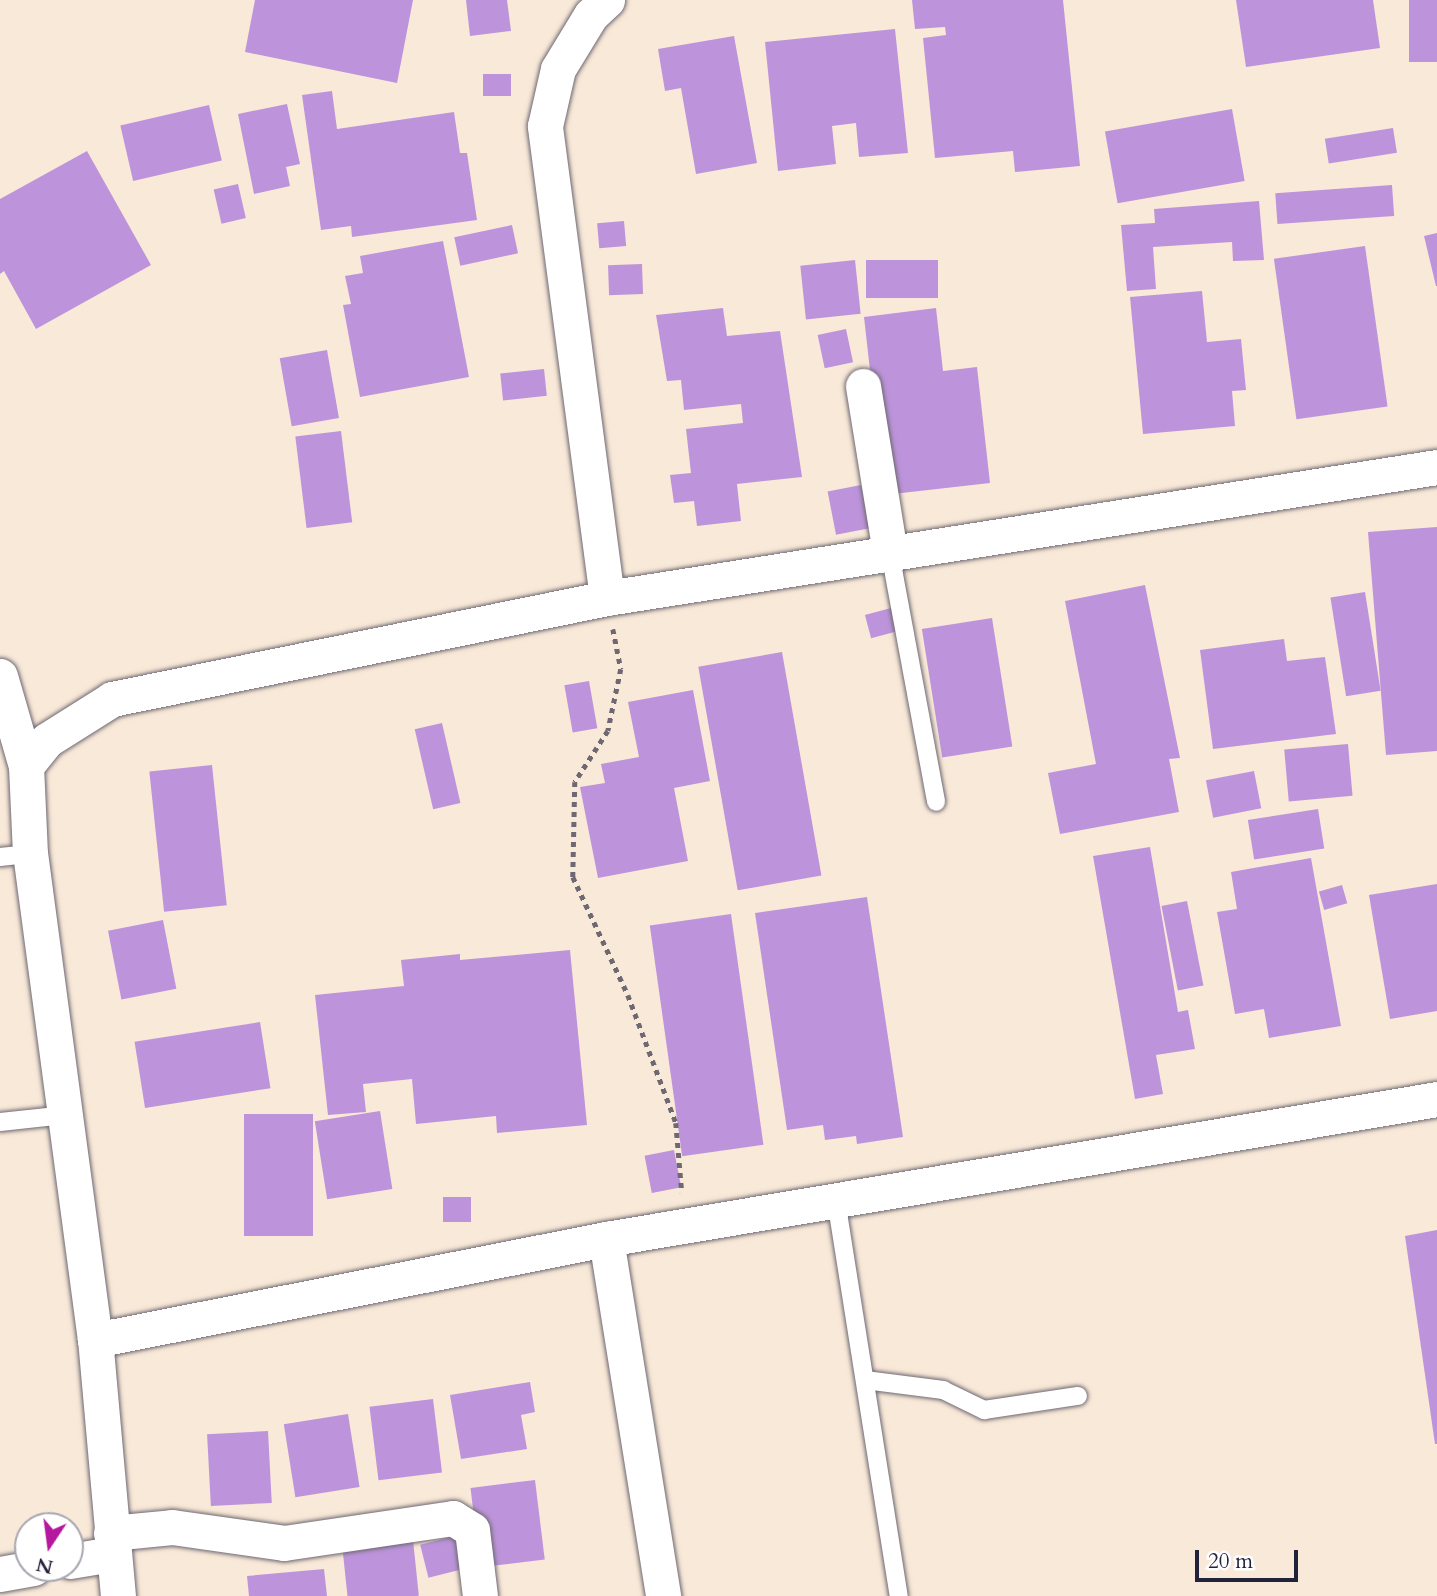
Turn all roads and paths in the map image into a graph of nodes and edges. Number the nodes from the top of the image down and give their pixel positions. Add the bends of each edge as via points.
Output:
1 (607, 0) edge
2 (863, 386) dead end
3 (1437, 467) edge
4 (890, 553) junction
5 (607, 598) junction
6 (0, 677) edge
7 (26, 766) junction
8 (936, 802) dead end
9 (15, 856) edge
10 (1437, 1099) edge
11 (65, 1115) junction
12 (0, 1122) edge
13 (836, 1200) junction
14 (685, 1225) junction
15 (606, 1239) junction
16 (94, 1340) junction
17 (865, 1380) junction
18 (1078, 1396) dead end
19 (112, 1544) junction
20 (84, 1556) edge
21 (118, 1596) edge
22 (480, 1596) edge
23 (663, 1596) edge
24 (899, 1596) edge

1 - 5 street via 591,15 558,69 545,125
2 - 4 street
3 - 4 street
4 - 5 street
4 - 8 lane
5 - 7 street via 112,699 47,740
5 - 14 path via 621,669 608,731 575,782 573,877 628,995 677,1123
6 - 7 street
7 - 9 street
9 - 11 street
10 - 13 street
11 - 12 lane
11 - 16 street
13 - 14 street
13 - 17 lane
14 - 15 street
15 - 16 street
15 - 23 street
16 - 19 street
17 - 18 lane via 943,1390 984,1410
17 - 24 lane
19 - 20 street
19 - 21 street
19 - 22 street via 172,1527 284,1543 453,1518 472,1530

